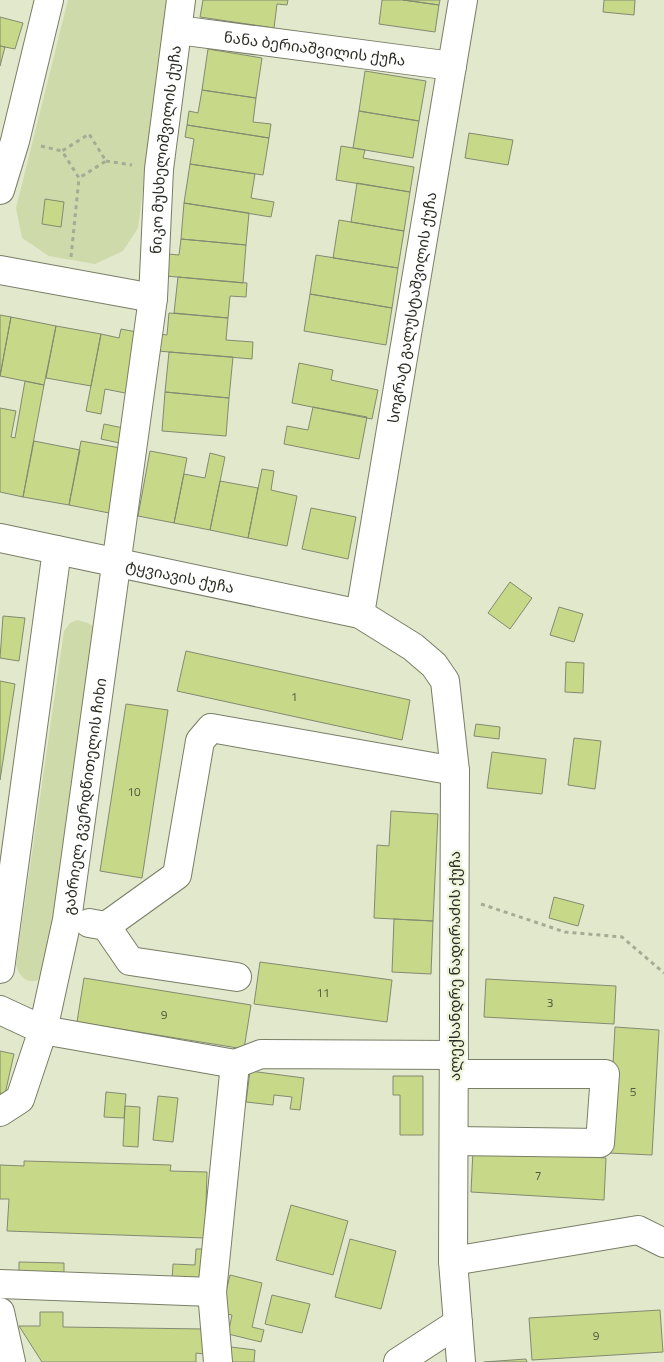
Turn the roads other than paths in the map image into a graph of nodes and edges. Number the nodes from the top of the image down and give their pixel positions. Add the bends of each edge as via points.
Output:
1 (181, 0) edge
2 (463, 0) edge
3 (45, 1) edge
4 (178, 30) junction
5 (452, 66) junction
6 (0, 190) edge
7 (0, 270) edge
8 (154, 298) junction
9 (0, 538) edge
10 (58, 550) junction
11 (118, 563) junction
12 (360, 614) junction
13 (455, 771) junction
14 (68, 920) junction
15 (106, 926) junction
16 (0, 969) edge
17 (237, 977) dead end
18 (0, 1010) edge
19 (43, 1030) junction
20 (235, 1064) junction
21 (454, 1064) junction
22 (0, 1112) edge
23 (454, 1141) junction
24 (664, 1243) edge
25 (453, 1261) junction
26 (0, 1284) edge
27 (212, 1292) junction
28 (0, 1312) edge
29 (458, 1323) junction
30 (10, 1362) edge
31 (218, 1362) edge
32 (398, 1362) edge
33 (461, 1362) edge

1 - 4 street, ნიკო მუსხელიშვილის ქუჩა
2 - 5 street, სოგრატ გალუსტაშვილის ქუჩა
3 - 6 street via 15,141
4 - 5 street, ნანა ბერიაშვილის ქუჩა
4 - 8 street, ნიკო მუსხელიშვილის ქუჩა via 159,169
5 - 12 street, სოგრატ გალუსტაშვილის ქუჩა
7 - 8 street
8 - 11 street, ნიკო მუსხელიშვილის ქუჩა
9 - 10 street, ტყვიავის ქუჩა
10 - 11 street, ტყვიავის ქუჩა
10 - 16 street
11 - 12 street, ტყვიავის ქუჩა
11 - 14 street, გაბრიელ გვერდწითელის ჩიხი
12 - 13 street, ალექსანდრე ნადირაძის ქუჩა via 414,647 434,665 445,682
13 - 15 street via 212,728 200,741 178,875
13 - 21 street, ალექსანდრე ნადირაძის ქუჩა
14 - 15 street
14 - 19 street, გაბრიელ გვერდწითელის ჩიხი
15 - 17 street via 130,961
18 - 19 street
19 - 20 street
19 - 22 street, გაბრიელ გვერდწითელის ჩიხი via 20,1099
20 - 21 street via 261,1054
20 - 27 street
21 - 23 street, ალექსანდრე ნადირაძის ქუჩა
21 - 23 street via 605,1074 600,1143
23 - 25 street, ალექსანდრე ნადირაძის ქუჩა
24 - 25 street via 638,1230
25 - 29 street, ალექსანდრე ნადირაძის ქუჩა
26 - 27 street
27 - 31 street
28 - 30 street
29 - 32 street
29 - 33 street, ალექსანდრე ნადირაძის ქუჩა

